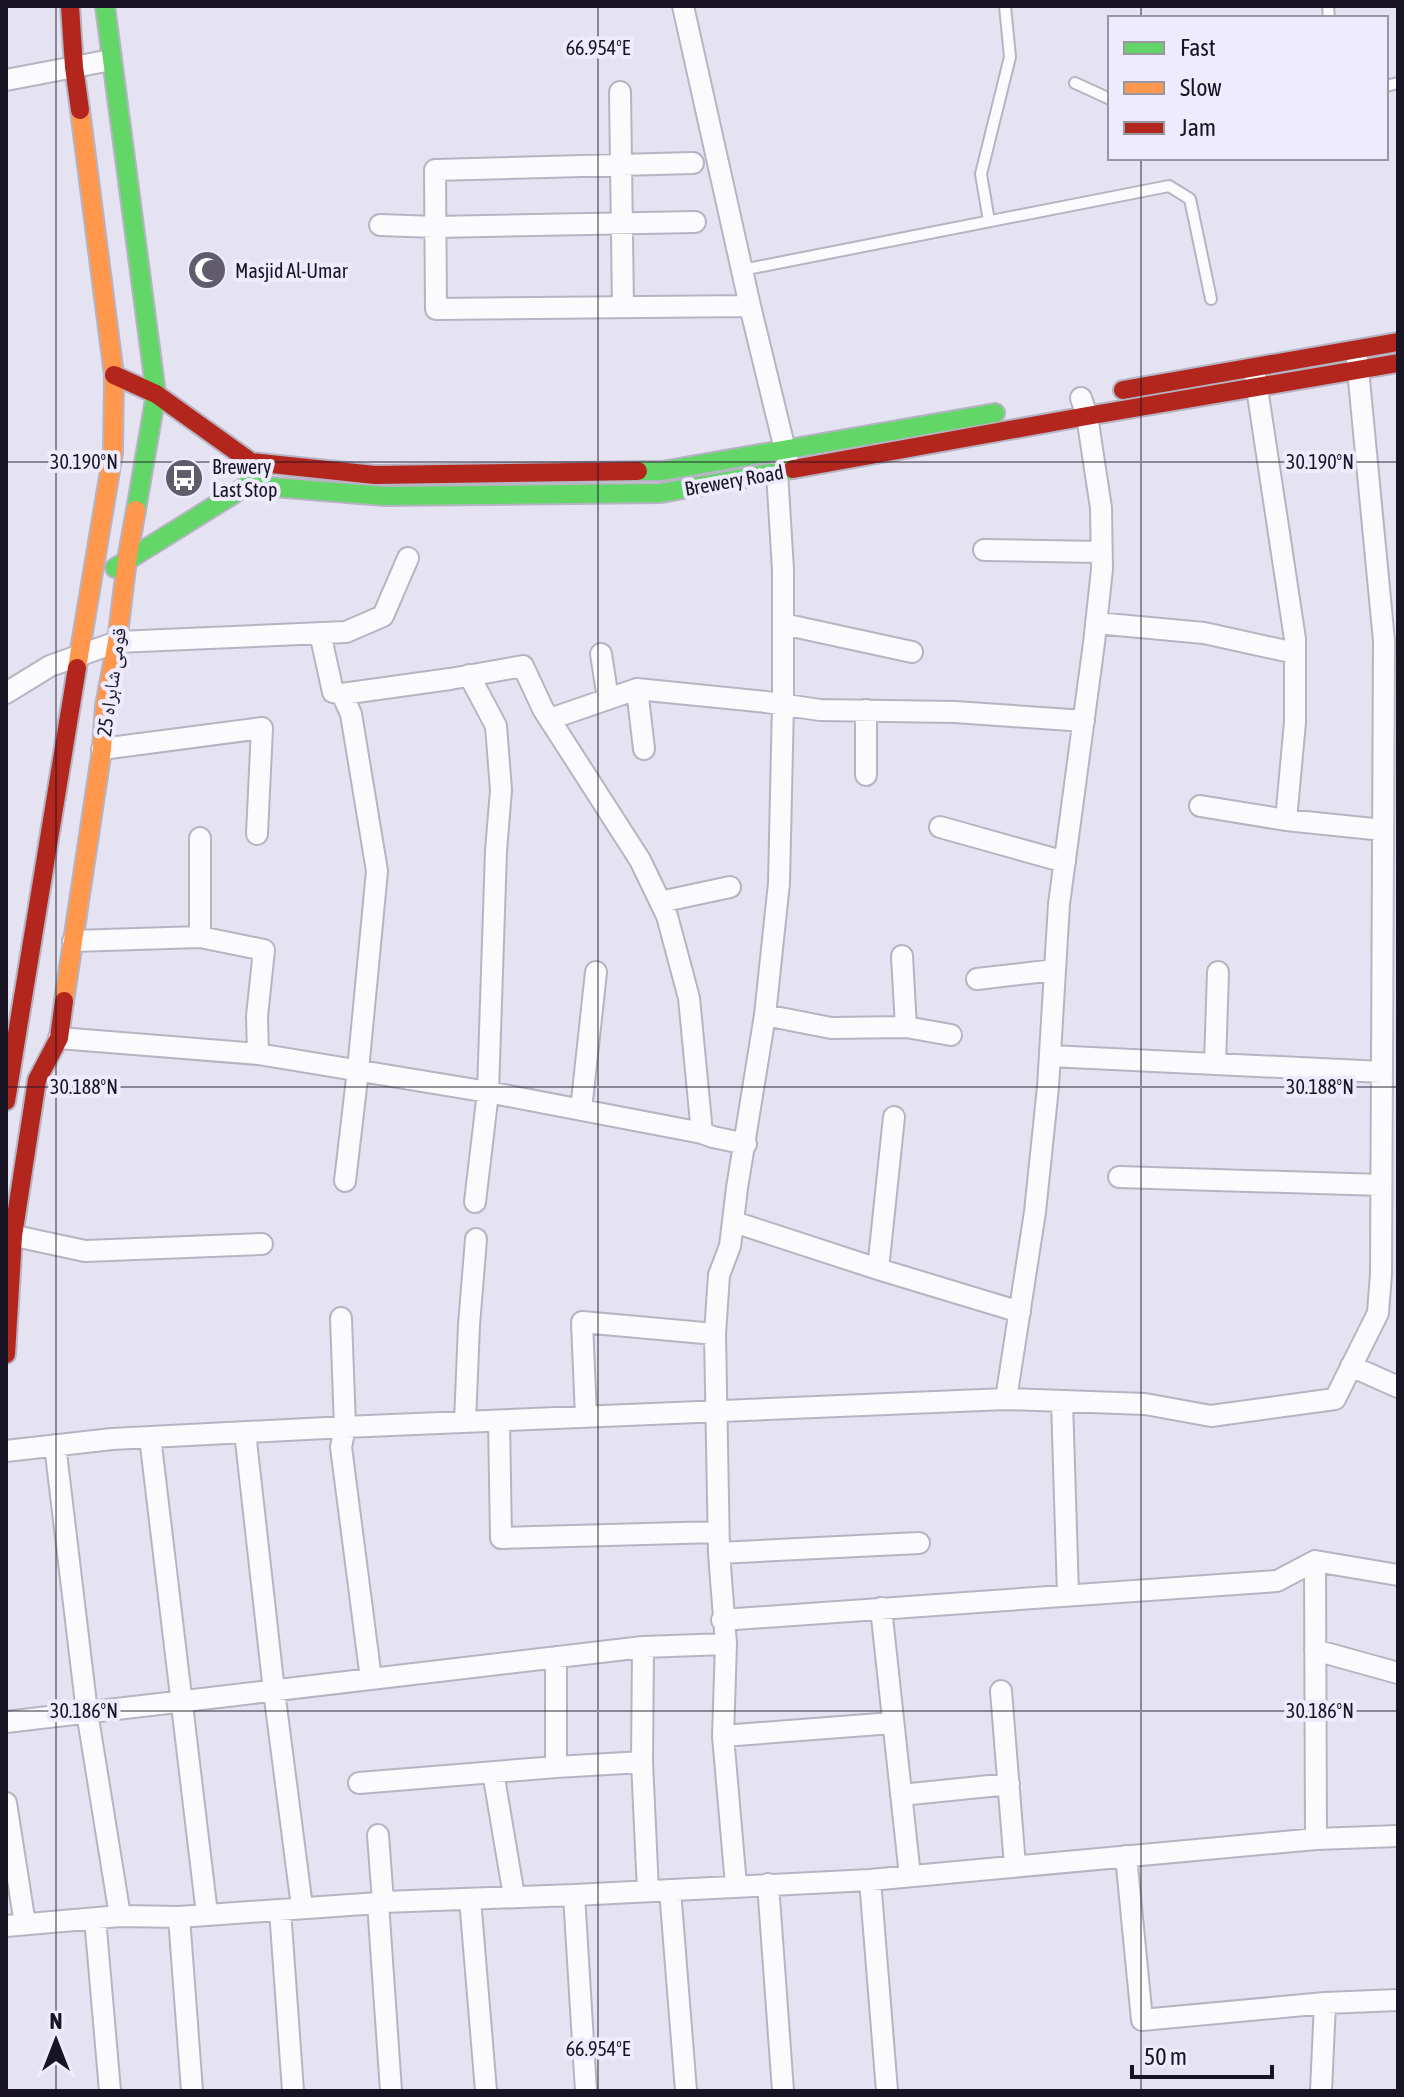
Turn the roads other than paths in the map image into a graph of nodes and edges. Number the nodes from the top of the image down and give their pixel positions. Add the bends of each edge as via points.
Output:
1 (70, 6) edge
2 (105, 6) edge
3 (683, 6) edge
4 (1005, 6) edge
5 (111, 60) junction
6 (74, 67) junction
7 (6, 80) edge
8 (1075, 83) dead end
9 (620, 92) dead end
10 (1108, 98) edge
11 (693, 163) dead end
12 (622, 165) junction
13 (989, 221) junction
14 (695, 222) dead end
15 (622, 223) junction
16 (380, 225) dead end
17 (436, 227) junction
18 (742, 270) junction
19 (1211, 299) dead end
20 (750, 306) junction
21 (623, 307) junction
22 (1398, 342) edge
23 (1357, 360) junction
24 (1398, 363) edge
25 (114, 375) junction
26 (1255, 377) junction
27 (156, 394) junction
28 (1089, 400) junction
29 (1012, 410) dead end
30 (251, 462) junction
31 (784, 464) junction
32 (248, 485) junction
33 (984, 550) dead end
34 (1101, 552) junction
35 (408, 558) dead end
36 (127, 560) junction
37 (91, 584) junction
38 (1096, 623) junction
39 (783, 624) junction
40 (320, 633) junction
41 (117, 642) junction
42 (912, 652) dead end
43 (1295, 653) junction
44 (601, 654) dead end
45 (79, 655) junction
46 (469, 675) junction
47 (637, 689) junction
48 (6, 693) edge
49 (342, 694) junction
50 (608, 699) junction
51 (783, 704) junction
52 (866, 710) junction
53 (550, 719) junction
54 (1084, 721) junction
55 (102, 749) junction
56 (644, 749) dead end
57 (866, 775) dead end
58 (1200, 806) dead end
59 (1286, 820) junction
60 (940, 827) dead end
61 (1383, 830) junction
62 (257, 834) dead end
63 (200, 838) dead end
64 (1065, 862) junction
65 (730, 887) dead end
66 (660, 902) junction
67 (200, 937) junction
68 (73, 941) junction
69 (902, 956) dead end
70 (1055, 970) junction
71 (596, 972) dead end
72 (1218, 972) dead end
73 (977, 979) dead end
74 (765, 1015) junction
75 (906, 1027) junction
76 (951, 1035) dead end
77 (59, 1038) junction
78 (258, 1054) junction
79 (1050, 1056) junction
80 (1215, 1064) junction
81 (358, 1070) junction
82 (1382, 1072) junction
83 (37, 1080) junction
84 (7, 1087) edge
85 (488, 1092) junction
86 (581, 1110) junction
87 (894, 1117) dead end
88 (702, 1133) junction
89 (746, 1144) junction
90 (1119, 1177) dead end
91 (345, 1181) dead end
92 (1381, 1185) junction
93 (475, 1202) dead end
94 (734, 1222) junction
95 (9, 1235) edge
96 (476, 1239) dead end
97 (262, 1244) dead end
98 (878, 1269) junction
99 (1389, 1274) edge
100 (1020, 1312) junction
101 (341, 1318) dead end
102 (715, 1334) junction
103 (6, 1354) edge
104 (1351, 1366) junction
105 (1398, 1387) edge
106 (1006, 1399) junction
107 (1062, 1401) junction
108 (718, 1411) junction
109 (586, 1417) junction
110 (499, 1421) junction
111 (465, 1422) junction
112 (345, 1427) junction
113 (245, 1432) junction
114 (150, 1437) junction
115 (55, 1445) junction
116 (6, 1451) edge
117 (718, 1532) junction
118 (919, 1543) dead end
119 (719, 1553) junction
120 (1315, 1561) junction
121 (1398, 1575) edge
122 (1068, 1595) junction
123 (881, 1608) junction
124 (722, 1620) junction
125 (726, 1644) junction
126 (643, 1647) junction
127 (1315, 1650) junction
128 (556, 1657) junction
129 (1398, 1673) edge
130 (371, 1679) junction
131 (274, 1691) junction
132 (1001, 1691) dead end
133 (181, 1701) junction
134 (87, 1712) junction
135 (6, 1722) edge
136 (892, 1723) junction
137 (723, 1736) junction
138 (642, 1762) junction
139 (556, 1767) junction
140 (493, 1772) junction
141 (359, 1783) dead end
142 (1009, 1784) junction
143 (901, 1795) junction
144 (6, 1803) edge
145 (378, 1835) dead end
146 (1398, 1836) edge
147 (1316, 1839) junction
148 (1126, 1856) junction
149 (1015, 1866) junction
150 (910, 1876) junction
151 (870, 1880) junction
152 (768, 1884) junction
153 (736, 1885) junction
154 (670, 1890) junction
155 (648, 1891) junction
156 (574, 1895) junction
157 (514, 1896) junction
158 (470, 1899) junction
159 (381, 1902) junction
160 (302, 1907) junction
161 (280, 1910) junction
162 (207, 1914) junction
163 (120, 1916) junction
164 (179, 1917) junction
165 (95, 1918) junction
166 (15, 1925) edge
167 (1398, 2000) edge
168 (1325, 2003) junction
169 (110, 2091) edge
170 (192, 2091) edge
171 (293, 2091) edge
172 (391, 2091) edge
173 (486, 2091) edge
174 (586, 2091) edge
175 (686, 2091) edge
176 (783, 2091) edge
177 (887, 2091) edge
178 (1321, 2091) edge

1 - 6 main road, قومی شاہراہ 25
2 - 5 main road, قومی شاہراہ 25
3 - 18 street
4 - 13 lane via 1010,57 981,174
5 - 6 street
5 - 27 main road, قومی شاہراہ 25
6 - 7 street
6 - 25 main road, قومی شاہراہ 25
8 - 10 lane
9 - 12 street
11 - 12 street
12 - 15 street
12 - 17 street via 435,170
13 - 18 lane
13 - 19 lane via 1169,186 1190,199
14 - 15 street
15 - 17 street
15 - 21 street
16 - 17 street
17 - 21 street via 436,309
18 - 20 street
20 - 21 street
20 - 31 street
22 - 23 main road, Brewery Road
23 - 24 main road, Brewery Road
23 - 26 main road, Brewery Road
23 - 61 street via 1384,641
25 - 27 main road, Brewery Road
25 - 37 main road, قومی شاہراہ 25 via 113,453
26 - 28 main road, Brewery Road
26 - 28 main road, Brewery Road
26 - 43 street
27 - 30 main road, Brewery Road
27 - 36 main road, قومی شاہراہ 25
28 - 31 main road, Brewery Road
28 - 34 street
29 - 31 main road, Brewery Road
30 - 31 main road, Brewery Road via 375,475 647,472
30 - 32 main road
31 - 32 main road, Brewery Road via 661,493 384,496
31 - 39 street
32 - 36 main road
33 - 34 street
34 - 38 street
35 - 40 street via 383,616 346,632
36 - 37 main road
36 - 41 main road, قومی شاہراہ 25
37 - 45 main road, قومی شاہراہ 25
38 - 43 street via 1204,633
38 - 54 street
39 - 42 street
39 - 51 street
40 - 41 street
40 - 49 street via 333,692
41 - 45 street
41 - 55 main road, قومی شاہراہ 25
43 - 59 street
44 - 50 street
45 - 48 street
45 - 84 main road, قومی شاہراہ 25
46 - 49 street
46 - 53 street via 523,666
46 - 85 street via 496,726 501,790
47 - 50 street
47 - 51 street
47 - 56 street
49 - 81 street via 351,714 377,871
50 - 53 street
51 - 52 street
51 - 74 street via 779,883
52 - 54 street
52 - 57 street
53 - 66 street via 640,860
54 - 64 street
55 - 62 street via 262,728
55 - 68 main road, قومی شاہراہ 25
58 - 59 street
59 - 61 street
60 - 64 street
61 - 82 street
63 - 67 street
64 - 70 street
65 - 66 street
66 - 88 street via 689,998
67 - 68 street
67 - 78 street via 264,950
68 - 77 main road, قومی شاہراہ 25
69 - 75 street
70 - 73 street
70 - 79 street
71 - 86 street
72 - 80 street
74 - 75 street via 831,1028
74 - 89 street
75 - 76 street
77 - 78 street
77 - 83 main road, قومی شاہراہ 25
78 - 81 street
79 - 80 street
79 - 100 street
80 - 82 street
81 - 85 street
81 - 91 street
82 - 92 street
83 - 84 street
83 - 95 main road, قومی شاہراہ 25
85 - 86 street
85 - 93 street
86 - 88 street
87 - 98 street
88 - 89 street
89 - 94 street
90 - 92 street
92 - 99 street
94 - 98 street
94 - 102 street via 719,1275
95 - 97 street via 85,1251
95 - 103 main road, قومی شاہراہ 25
96 - 111 street
98 - 100 street
99 - 104 street via 1378,1313
100 - 106 street
101 - 112 street
102 - 108 street
102 - 109 street via 582,1322
104 - 105 street
104 - 107 street via 1335,1399 1211,1416 1145,1404
106 - 107 street
106 - 108 street
107 - 122 street
108 - 109 street
108 - 117 street
109 - 110 street
110 - 111 street
110 - 117 street via 501,1538
111 - 112 street
112 - 113 street
112 - 130 street via 341,1447
113 - 114 street
113 - 131 street
114 - 115 street
114 - 133 street
115 - 116 street
115 - 134 street
117 - 119 street
118 - 119 street
119 - 124 street
120 - 121 street
120 - 122 street via 1277,1581
120 - 127 street
122 - 123 street
123 - 124 street
123 - 136 street
124 - 125 street
125 - 126 street
125 - 137 street
126 - 128 street
126 - 138 street
127 - 129 street
127 - 147 street
128 - 130 street
128 - 139 street
130 - 131 street
131 - 133 street
131 - 160 street
132 - 142 street
133 - 134 street
133 - 162 street
134 - 135 street
134 - 163 street
136 - 137 street
136 - 143 street
137 - 153 street
138 - 139 street
138 - 155 street
139 - 140 street
140 - 141 street
140 - 157 street
142 - 143 street
142 - 149 street
143 - 150 street
144 - 166 street
145 - 159 street
146 - 147 street
147 - 148 street
148 - 149 street
148 - 168 street via 1142,2020
149 - 150 street
150 - 151 street
151 - 152 street
151 - 177 street
152 - 153 street
152 - 176 street
153 - 154 street
154 - 155 street
154 - 175 street
155 - 156 street
156 - 157 street
156 - 174 street
157 - 158 street
158 - 159 street
158 - 173 street
159 - 160 street
159 - 172 street
160 - 161 street
161 - 162 street
161 - 171 street
162 - 164 street
163 - 164 street
163 - 165 street
164 - 170 street
165 - 166 street
165 - 169 street
167 - 168 street
168 - 178 street

